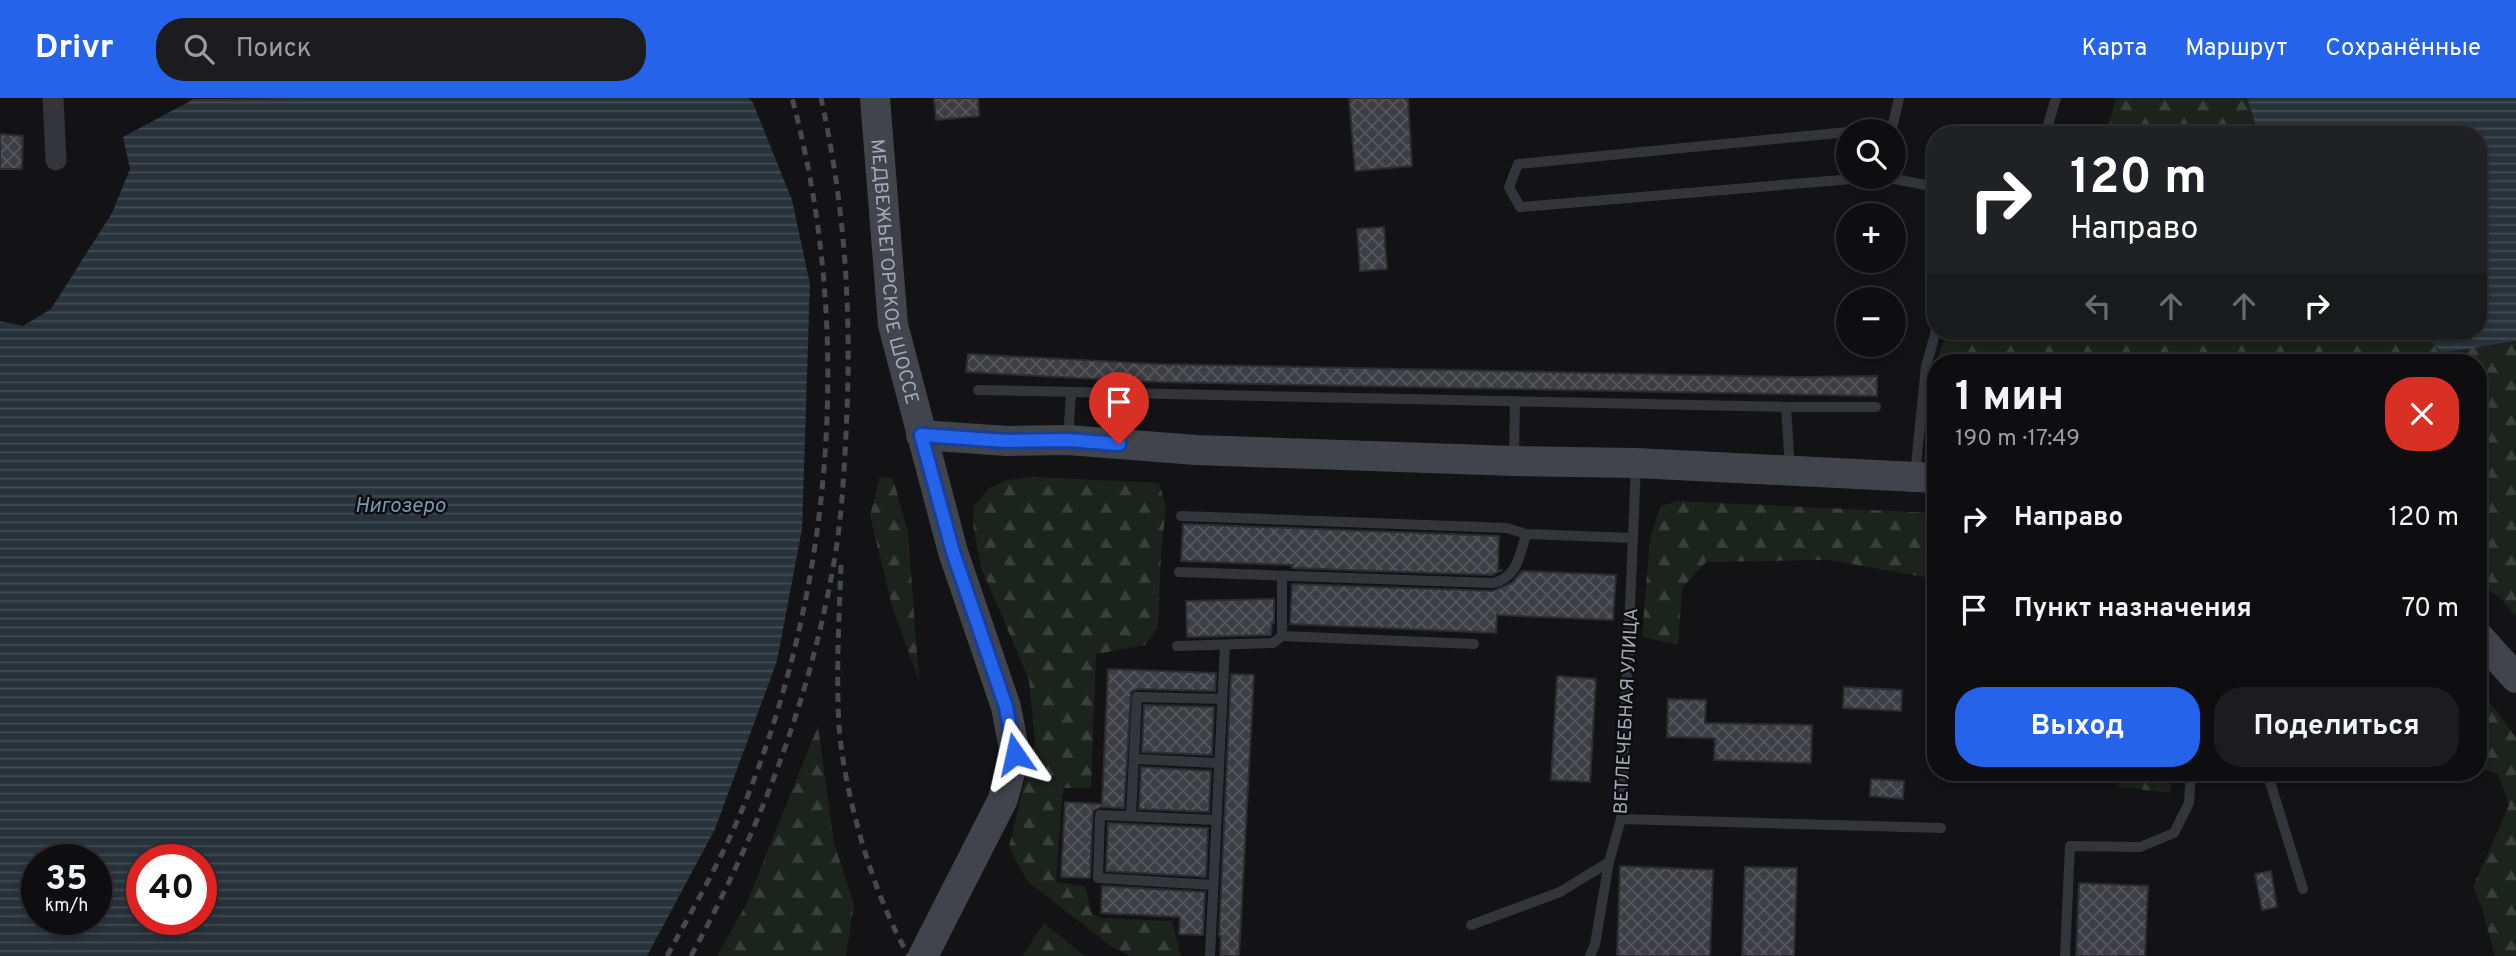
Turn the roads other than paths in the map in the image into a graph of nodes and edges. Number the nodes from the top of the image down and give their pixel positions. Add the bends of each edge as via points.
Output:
1 (53, 98) edge
2 (874, 98) edge
3 (1899, 98) edge
4 (2056, 98) edge
5 (1894, 119) edge
6 (2048, 126) edge
7 (1836, 133) edge
8 (55, 160) dead end
9 (1836, 180) edge
10 (1906, 181) edge
11 (1927, 185) edge
12 (1927, 362) edge
13 (978, 390) dead end
14 (1071, 393) junction
15 (1515, 401) junction
16 (1786, 407) junction
17 (1876, 407) dead end
18 (921, 435) junction
19 (1068, 440) junction
20 (1514, 461) junction
21 (1636, 463) junction
22 (1790, 471) junction
23 (1925, 478) edge
24 (1181, 516) dead end
25 (1526, 534) junction
26 (1633, 538) junction
27 (1179, 572) dead end
28 (1282, 576) junction
29 (1282, 636) junction
30 (1474, 644) dead end
31 (1225, 645) junction
32 (1177, 646) dead end
33 (2487, 646) edge
34 (2516, 678) edge
35 (1222, 699) junction
36 (1134, 759) junction
37 (1219, 762) junction
38 (2190, 781) edge
39 (2270, 781) edge
40 (1131, 816) junction
41 (1621, 819) junction
42 (1216, 820) junction
43 (1941, 828) dead end
44 (1609, 862) junction
45 (1213, 884) junction
46 (2303, 889) dead end
47 (1471, 925) dead end
48 (923, 956) edge
49 (1210, 956) edge
50 (1590, 956) edge
51 (2065, 956) edge

1 - 8 street
2 - 18 street, МЕДВЕЖЬЕГОРСКОЕ ШОССЕ via 893,325
3 - 5 lane
4 - 6 lane
7 - 9 lane via 1518,164 1509,187 1520,207
10 - 11 lane
12 - 23 lane
13 - 14 lane
14 - 15 lane
14 - 19 lane
15 - 16 lane
15 - 20 lane
16 - 17 lane
16 - 22 lane
18 - 19 street
18 - 48 street, МЕДВЕЖЬЕГОРСКОЕ ШОССЕ via 953,552 1006,707 1015,754 1003,799
19 - 20 street via 1196,450
20 - 21 street
21 - 22 street
21 - 26 lane, ВЕТЛЕЧЕБНАЯ УЛИЦА
22 - 23 street
24 - 25 lane via 1507,528
25 - 26 lane
25 - 28 lane via 1516,567 1503,581 1493,583
26 - 41 lane, ВЕТЛЕЧЕБНАЯ УЛИЦА
27 - 28 lane
28 - 29 lane
29 - 30 lane
29 - 31 lane via 1273,643
31 - 32 lane
31 - 35 lane
33 - 34 street
35 - 36 lane via 1137,697
35 - 37 lane
36 - 37 lane
36 - 40 lane
37 - 42 lane
38 - 51 lane via 2189,803 2174,833 2140,847 2070,846
39 - 46 lane
40 - 42 lane
40 - 45 lane via 1100,815 1097,878
41 - 43 lane
41 - 44 lane, ВЕТЛЕЧЕБНАЯ УЛИЦА
42 - 45 lane
44 - 47 lane via 1560,892
44 - 50 lane, ВЕТЛЕЧЕБНАЯ УЛИЦА
45 - 49 lane

